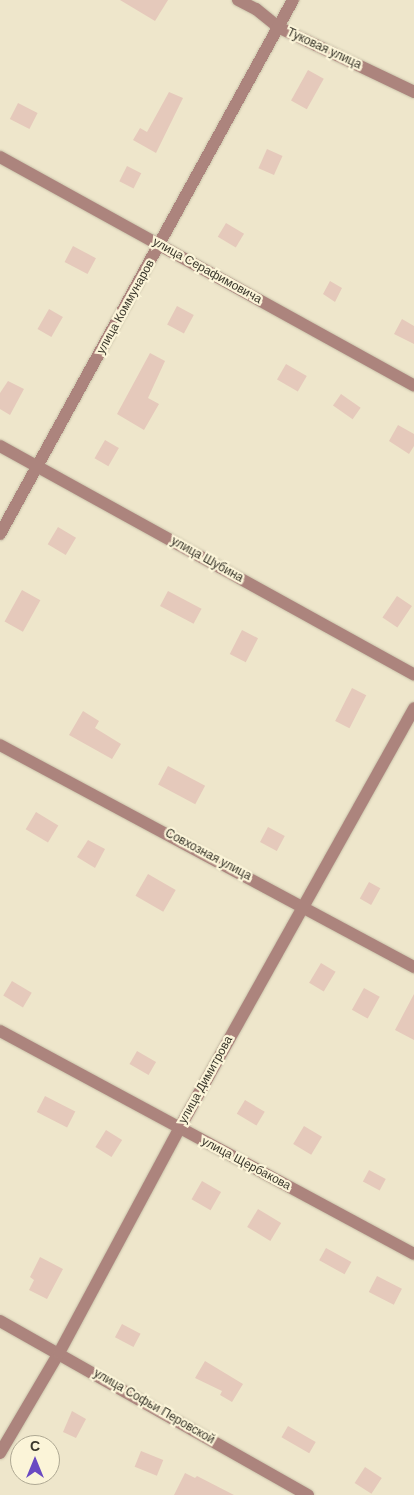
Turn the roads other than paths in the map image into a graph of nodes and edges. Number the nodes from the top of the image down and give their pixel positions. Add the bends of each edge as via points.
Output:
1 (238, 0) edge
2 (294, 0) edge
3 (278, 27) junction
4 (414, 92) edge
5 (0, 157) edge
6 (161, 245) junction
7 (414, 386) edge
8 (0, 446) edge
9 (38, 466) junction
10 (0, 534) edge
11 (414, 675) edge
12 (414, 708) edge
13 (0, 745) edge
14 (304, 906) junction
15 (414, 967) edge
16 (0, 1031) edge
17 (179, 1129) junction
18 (414, 1254) edge
19 (0, 1321) edge
20 (59, 1353) junction
21 (0, 1453) edge
22 (308, 1495) edge

1 - 3 street, Туковая улица via 256,9
2 - 3 street, улица Коммунаров
3 - 4 street, Туковая улица
3 - 6 street, улица Коммунаров
5 - 6 street, улица Серафимовича
6 - 7 street, улица Серафимовича
6 - 9 street, улица Коммунаров
8 - 9 street, улица Шубина
9 - 10 street, улица Коммунаров
9 - 11 street, улица Шубина
12 - 14 street, улица Димитрова
13 - 14 street, Совхозная улица
14 - 15 street, Совхозная улица
14 - 17 street, улица Димитрова
16 - 17 street, улица Щербакова
17 - 18 street, улица Щербакова
17 - 20 street, улица Димитрова
19 - 20 street, улица Софьи Перовской
20 - 21 street, улица Димитрова
20 - 22 street, улица Софьи Перовской

